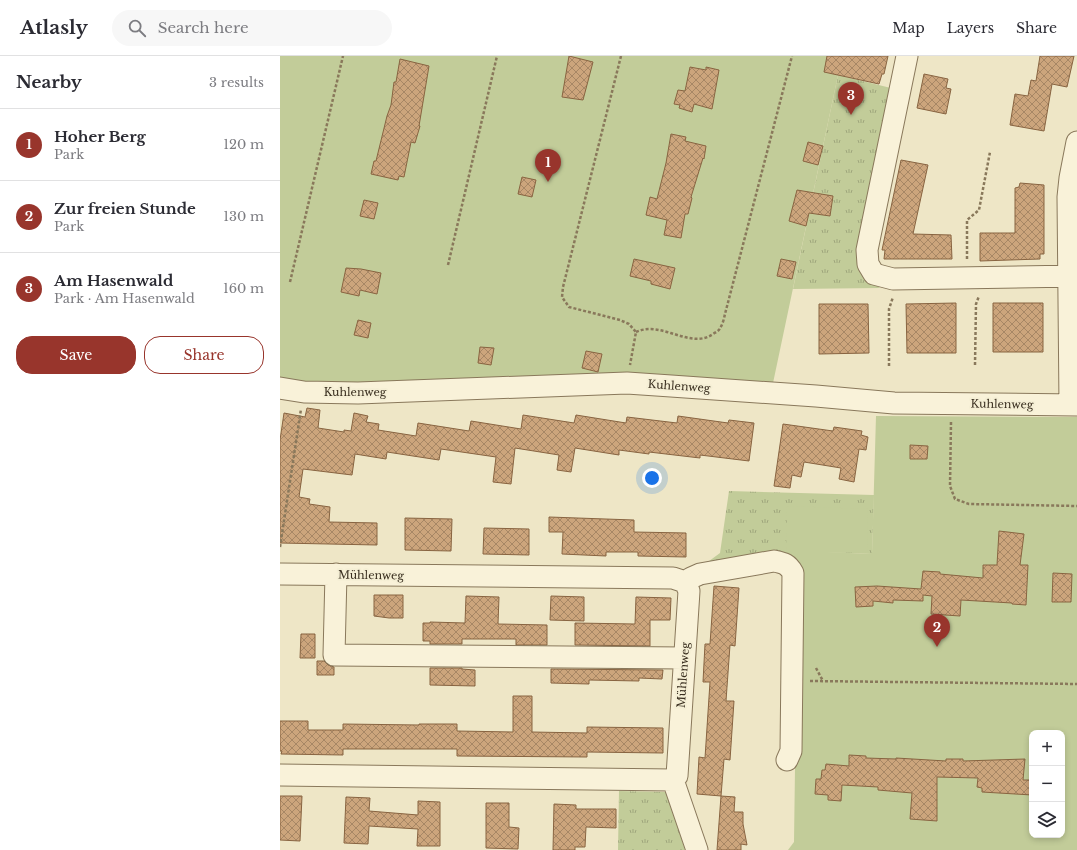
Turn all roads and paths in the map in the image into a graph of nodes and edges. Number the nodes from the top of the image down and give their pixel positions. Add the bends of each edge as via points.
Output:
1 (343, 56) edge
2 (497, 56) edge
3 (621, 56) edge
4 (792, 56) edge
5 (907, 56) edge
6 (1077, 142) edge
7 (990, 152) dead end
8 (448, 266) dead end
9 (1073, 276) edge
10 (976, 277) junction
11 (901, 279) junction
12 (290, 282) dead end
13 (636, 332) junction
14 (975, 365) dead end
15 (889, 366) dead end
16 (627, 384) junction
17 (280, 388) edge
18 (304, 392) junction
19 (951, 404) junction
20 (1074, 405) edge
21 (1077, 506) edge
22 (280, 547) edge
23 (280, 574) edge
24 (336, 574) junction
25 (684, 582) junction
26 (684, 658) junction
27 (816, 668) dead end
28 (808, 681) dead end
29 (823, 681) junction
30 (1077, 684) edge
31 (787, 760) dead end
32 (280, 775) edge
33 (674, 780) junction
34 (697, 850) edge

1 - 12 path
2 - 8 path
3 - 13 path via 562,297 569,307 620,320 629,324
4 - 13 path via 720,329 707,338 692,339 654,329
5 - 11 street via 867,250 868,264 874,274
6 - 9 street via 1068,197
7 - 10 path via 979,210 967,220
9 - 10 street
9 - 20 street
10 - 11 street
10 - 14 path
11 - 15 path via 888,309
13 - 16 path
16 - 18 street, Kuhlenweg via 358,393
16 - 19 street, Kuhlenweg via 894,403
17 - 18 street, Kuhlenweg
18 - 22 path
19 - 20 street, Kuhlenweg
19 - 21 path via 950,486 955,499 969,504
23 - 24 street, Mühlenweg
24 - 25 street, Mühlenweg via 673,578
24 - 26 street via 334,654
25 - 26 street, Mühlenweg via 689,591
25 - 31 street via 700,574 774,561 790,567 793,573 791,751
26 - 33 street, Mühlenweg via 677,776
27 - 29 path
28 - 29 path
29 - 30 path
32 - 33 street
33 - 34 street

